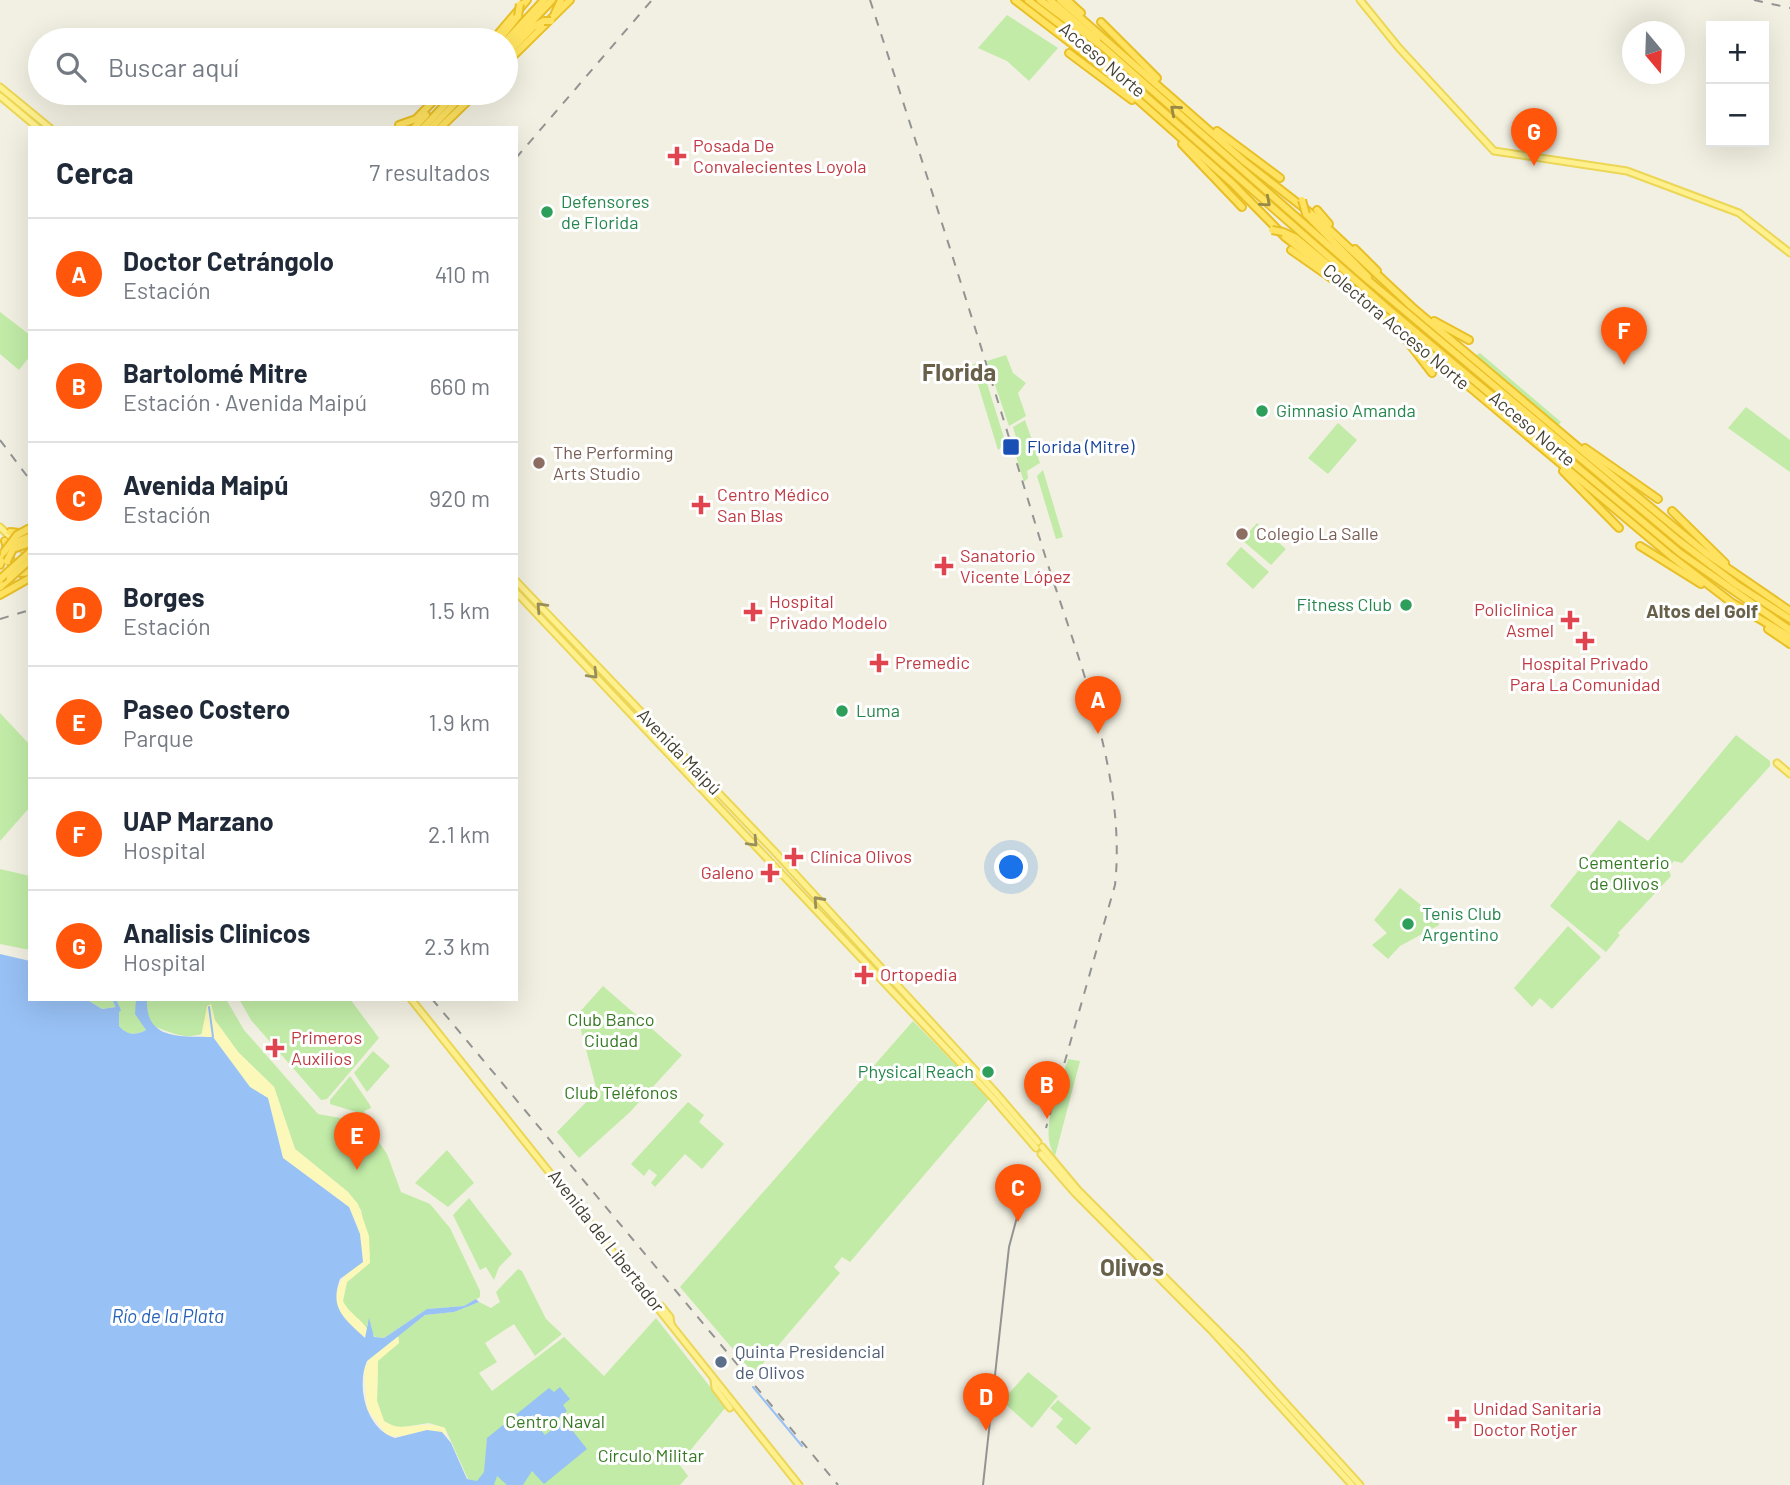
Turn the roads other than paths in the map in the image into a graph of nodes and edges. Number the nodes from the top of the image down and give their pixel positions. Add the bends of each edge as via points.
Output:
1 (544, 0) edge
2 (552, 0) edge
3 (561, 0) edge
4 (570, 0) edge
5 (1015, 0) edge
6 (1028, 0) edge
7 (1040, 0) edge
8 (1050, 0) edge
9 (1060, 0) edge
10 (1067, 0) edge
11 (1360, 0) edge
12 (523, 1) edge
13 (551, 21) junction
14 (1101, 22) dead end
15 (502, 28) edge
16 (508, 28) edge
17 (518, 28) edge
18 (518, 36) edge
19 (1107, 39) junction
20 (518, 43) edge
21 (1103, 47) junction
22 (518, 52) edge
23 (1069, 53) dead end
24 (0, 86) edge
25 (0, 96) edge
26 (431, 105) edge
27 (434, 105) edge
28 (444, 105) edge
29 (454, 105) edge
30 (464, 105) edge
31 (466, 105) edge
32 (1184, 106) junction
33 (1161, 120) junction
34 (399, 125) dead end
35 (36, 126) edge
36 (48, 126) edge
37 (416, 126) edge
38 (425, 126) edge
39 (434, 126) edge
40 (442, 126) edge
41 (448, 126) edge
42 (1168, 126) junction
43 (1280, 178) dead end
44 (1300, 197) dead end
45 (1242, 207) dead end
46 (1317, 210) dead end
47 (1270, 230) dead end
48 (1291, 250) dead end
49 (1790, 255) edge
50 (1360, 284) junction
51 (1373, 284) junction
52 (1396, 293) junction
53 (1372, 305) junction
54 (1412, 307) junction
55 (1382, 314) junction
56 (1469, 340) dead end
57 (1465, 357) junction
58 (1432, 373) dead end
59 (1558, 434) junction
60 (1543, 449) junction
61 (1658, 499) dead end
62 (1672, 511) dead end
63 (1653, 514) junction
64 (1642, 527) junction
65 (1619, 528) dead end
66 (4, 530) edge
67 (28, 534) edge
68 (28, 544) edge
69 (5, 546) junction
70 (1640, 546) dead end
71 (28, 554) edge
72 (28, 558) edge
73 (28, 558) edge
74 (2, 562) edge
75 (28, 567) edge
76 (28, 575) edge
77 (10, 578) junction
78 (0, 579) edge
79 (1745, 581) junction
80 (518, 582) edge
81 (1, 590) edge
82 (518, 594) edge
83 (1731, 601) junction
84 (1790, 609) edge
85 (1790, 619) edge
86 (1790, 630) edge
87 (1790, 638) edge
88 (1790, 643) edge
89 (1777, 763) dead end
90 (1790, 774) edge
91 (413, 1001) edge
92 (1041, 1149) junction
93 (661, 1306) dead end
94 (671, 1324) junction
95 (714, 1380) junction
96 (730, 1408) dead end
97 (799, 1485) edge
98 (1352, 1485) edge
99 (1360, 1485) edge

1 - 17 highway
2 - 18 highway
3 - 13 highway
4 - 13 highway
5 - 33 highway, Colectora Acceso Norte
6 -> 50 highway, Acceso Norte via 1092,49
7 - 21 highway, Acceso Norte
8 - 21 highway
9 - 19 highway
10 - 19 highway
11 - 49 main road via 1494,151 1624,172 1740,213
12 - 15 highway
12 - 16 highway, bridge
13 - 20 highway via 533,27
13 - 22 highway
14 - 32 highway
19 - 32 highway, Colectora Acceso Norte
51 -> 21 highway, Acceso Norte
23 - 33 highway
24 - 36 main road
25 - 35 main road
26 - 34 highway via 416,119
27 - 37 highway
28 - 38 highway
29 - 39 highway
30 - 40 highway
31 - 41 highway
32 - 43 highway
32 - 52 highway, Colectora Acceso Norte via 1318,219
33 - 42 highway, Colectora Acceso Norte
42 - 45 highway
42 - 53 highway, Colectora Acceso Norte via 1279,232
44 - 51 highway, bridge via 1306,214
46 - 52 highway
47 - 50 highway, bridge via 1283,232
48 - 53 highway
50 - 64 highway, Acceso Norte
51 - 57 highway, Acceso Norte
52 - 54 highway, Colectora Acceso Norte
53 - 55 highway, Colectora Acceso Norte
54 - 56 highway
54 - 57 highway, Colectora Acceso Norte
55 - 58 highway
55 - 60 highway, Colectora Acceso Norte
57 - 59 highway, Colectora Acceso Norte
59 - 61 highway
59 - 63 highway, Colectora Acceso Norte
60 - 64 highway, Colectora Acceso Norte
60 - 65 highway
62 - 79 highway
63 - 79 highway, Colectora Acceso Norte
63 - 85 highway via 1723,575
64 - 83 highway, Colectora Acceso Norte
64 - 86 highway, Acceso Norte
66 - 67 highway
66 - 69 main road
66 - 71 main road
67 - 69 highway, bridge
68 - 74 highway, bridge via 14,548
69 - 74 highway, bridge
69 - 76 highway via 13,569
70 - 83 highway
72 - 77 highway, bridge
73 - 78 highway, bridge
74 - 76 highway via 11,573
75 - 77 highway, bridge
76 - 81 highway
77 - 81 highway
79 - 84 highway, Colectora Acceso Norte
92 -> 80 main road, Avenida Maipú via 998,1094 774,851
82 -> 92 main road, Avenida Maipú
83 - 87 highway, Colectora Acceso Norte
83 - 88 highway
89 - 90 main road
91 - 94 main road, Avenida del Libertador
92 - 98 main road, Avenida Maipú via 1075,1193 1212,1331
92 - 99 main road, Avenida Maipú
93 - 94 main road
94 - 95 main road, Avenida del Libertador
95 - 96 main road
95 - 97 main road, Avenida del Libertador

